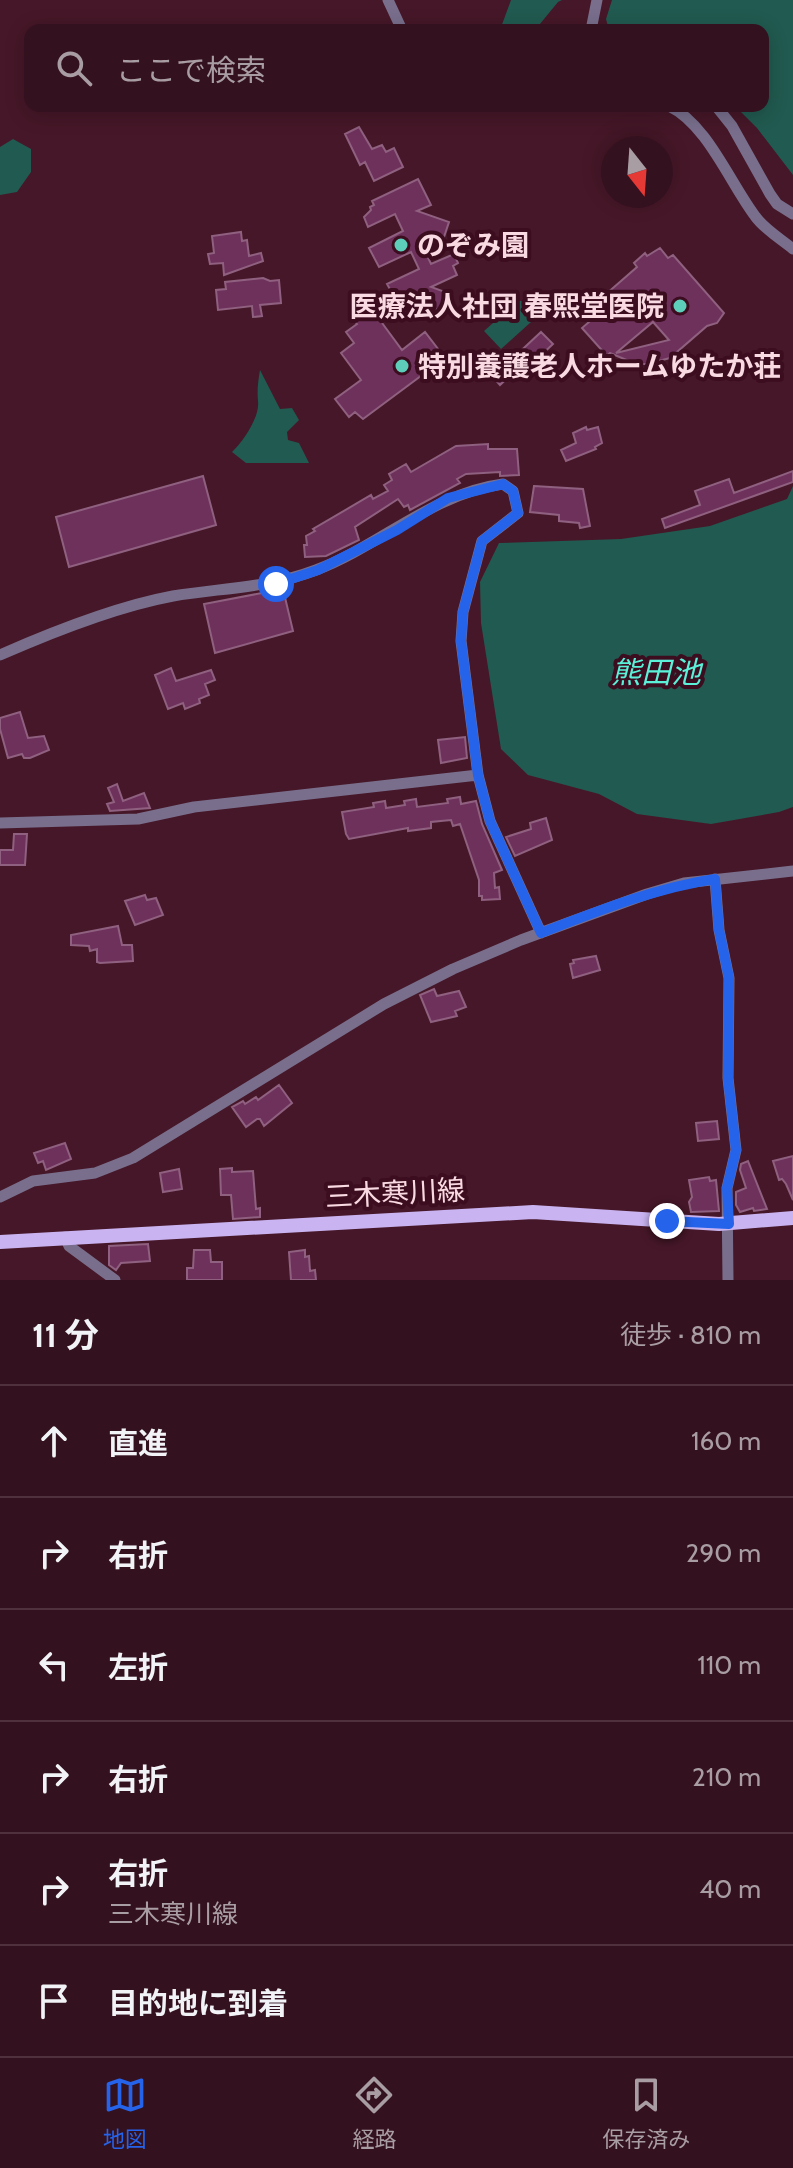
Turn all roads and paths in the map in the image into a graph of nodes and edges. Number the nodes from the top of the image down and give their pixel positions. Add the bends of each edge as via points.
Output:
1 (388, 0) edge
2 (597, 0) edge
3 (399, 24) edge
4 (592, 24) edge
5 (680, 112) edge
6 (721, 112) edge
7 (793, 214) edge
8 (793, 249) edge
9 (0, 655) edge
10 (478, 775) junction
11 (0, 823) edge
12 (793, 871) edge
13 (715, 879) junction
14 (541, 933) junction
15 (0, 1197) edge
16 (792, 1221) edge
17 (729, 1224) junction
18 (65, 1237) junction
19 (0, 1242) edge
20 (115, 1280) edge
21 (728, 1280) edge

1 - 3 street
2 - 4 street
5 - 8 street via 699,131 757,219
6 - 7 street via 777,204
9 - 10 street via 171,597 276,584 397,530 448,498 503,484 513,491 518,513 482,541 463,612 461,641
10 - 11 street via 194,807 138,819
10 - 14 street via 490,821
12 - 13 street
13 - 14 street via 647,894
13 - 17 street via 729,978 728,1078 736,1150 727,1188
14 - 15 street via 384,1004 133,1158 95,1173 33,1181
16 - 17 main road, 三木寒川線
17 - 18 main road, 三木寒川線 via 533,1212
17 - 21 street
18 - 19 main road, 三木寒川線
18 - 20 street via 69,1246

